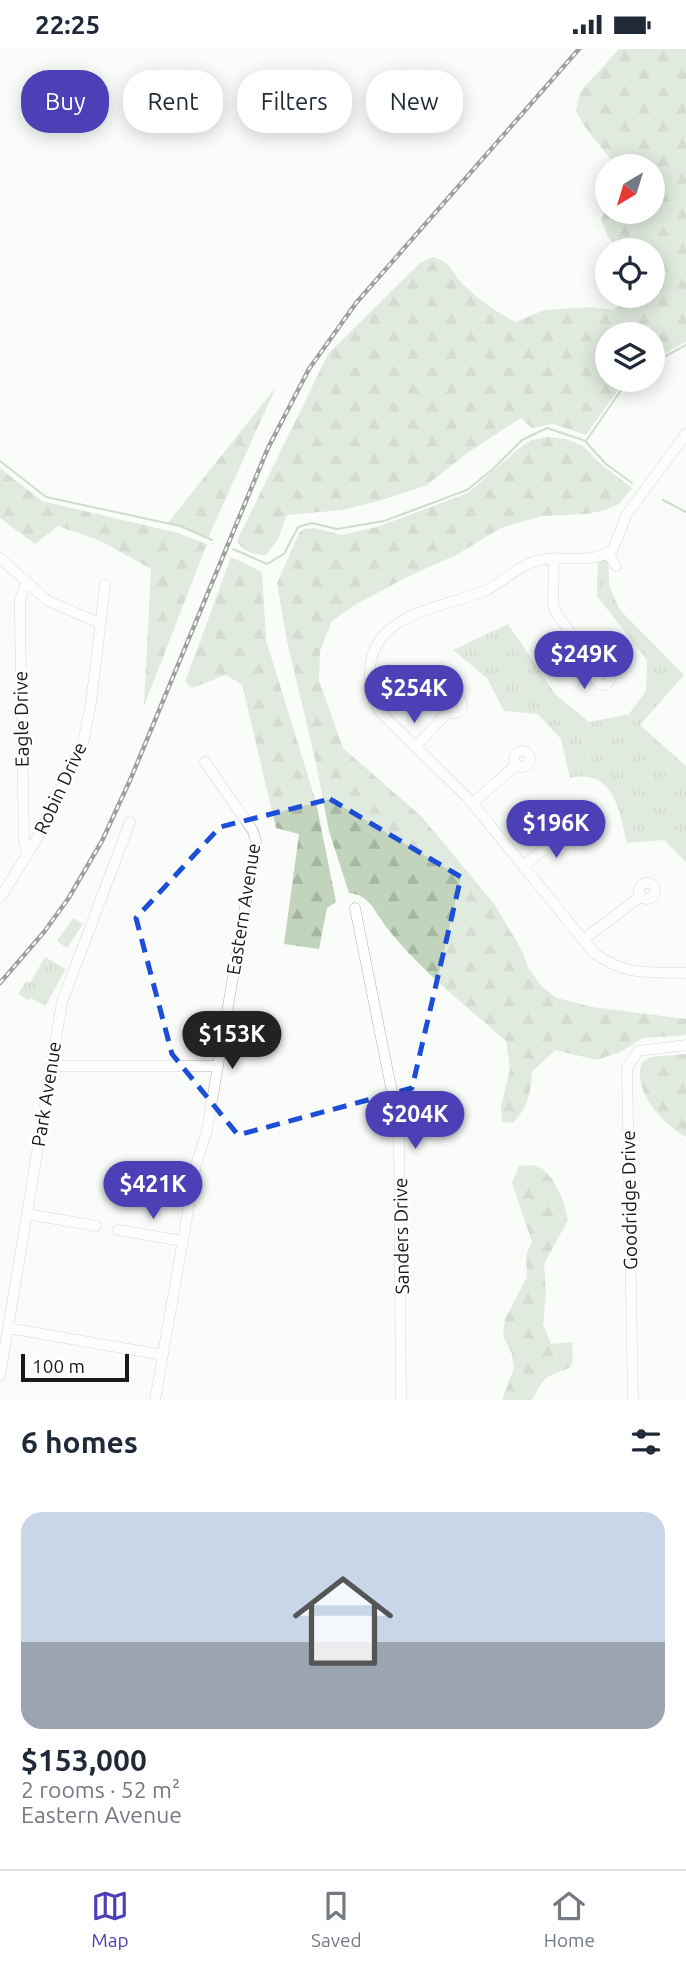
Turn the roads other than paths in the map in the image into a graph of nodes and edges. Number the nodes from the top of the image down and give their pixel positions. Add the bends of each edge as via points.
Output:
1 (685, 437) edge
2 (608, 553) junction
3 (0, 558) edge
4 (554, 558) junction
5 (616, 566) dead end
6 (26, 583) junction
7 (105, 585) dead end
8 (100, 623) junction
9 (599, 672) dead end
10 (449, 711) dead end
11 (415, 747) junction
12 (205, 762) dead end
13 (517, 764) dead end
14 (472, 803) junction
15 (130, 822) dead end
16 (570, 829) dead end
17 (28, 854) junction
18 (523, 866) junction
19 (641, 895) dead end
20 (0, 898) edge
21 (355, 908) dead end
22 (583, 940) junction
23 (686, 972) edge
24 (686, 1045) edge
25 (50, 1066) junction
26 (217, 1066) junction
27 (27, 1214) junction
28 (96, 1226) dead end
29 (118, 1230) dead end
30 (183, 1241) junction
31 (8, 1328) junction
32 (163, 1355) junction
33 (0, 1376) edge
34 (155, 1400) edge
35 (401, 1400) edge
36 (633, 1400) edge

1 - 2 street via 627,514
2 - 4 street
2 - 5 street
3 - 6 street
4 - 9 street via 556,613
4 - 11 street via 533,562 485,591 407,618 382,636 371,659 371,694 379,711
6 - 8 street via 55,605
6 - 17 street, Eagle Drive via 20,621 24,841
7 - 8 street, Robin Drive
8 - 17 street, Robin Drive via 83,743
10 - 11 street
11 - 14 street
12 - 26 street, Eastern Avenue via 256,842
13 - 14 street
14 - 18 street
15 - 25 street, Park Avenue via 62,1002
16 - 18 street
17 - 20 street, Robin Drive
18 - 22 street
19 - 22 street
21 - 35 street, Sanders Drive via 399,1139
22 - 23 street via 594,953 624,969
24 - 36 street, Goodridge Drive via 638,1051 627,1067
25 - 26 street
25 - 27 street, Park Avenue
26 - 30 street, Eastern Avenue
27 - 28 street
27 - 31 street, Park Avenue
29 - 30 street
30 - 32 street, Eastern Avenue
31 - 32 street
31 - 33 street, Park Avenue
32 - 34 street, Eastern Avenue

